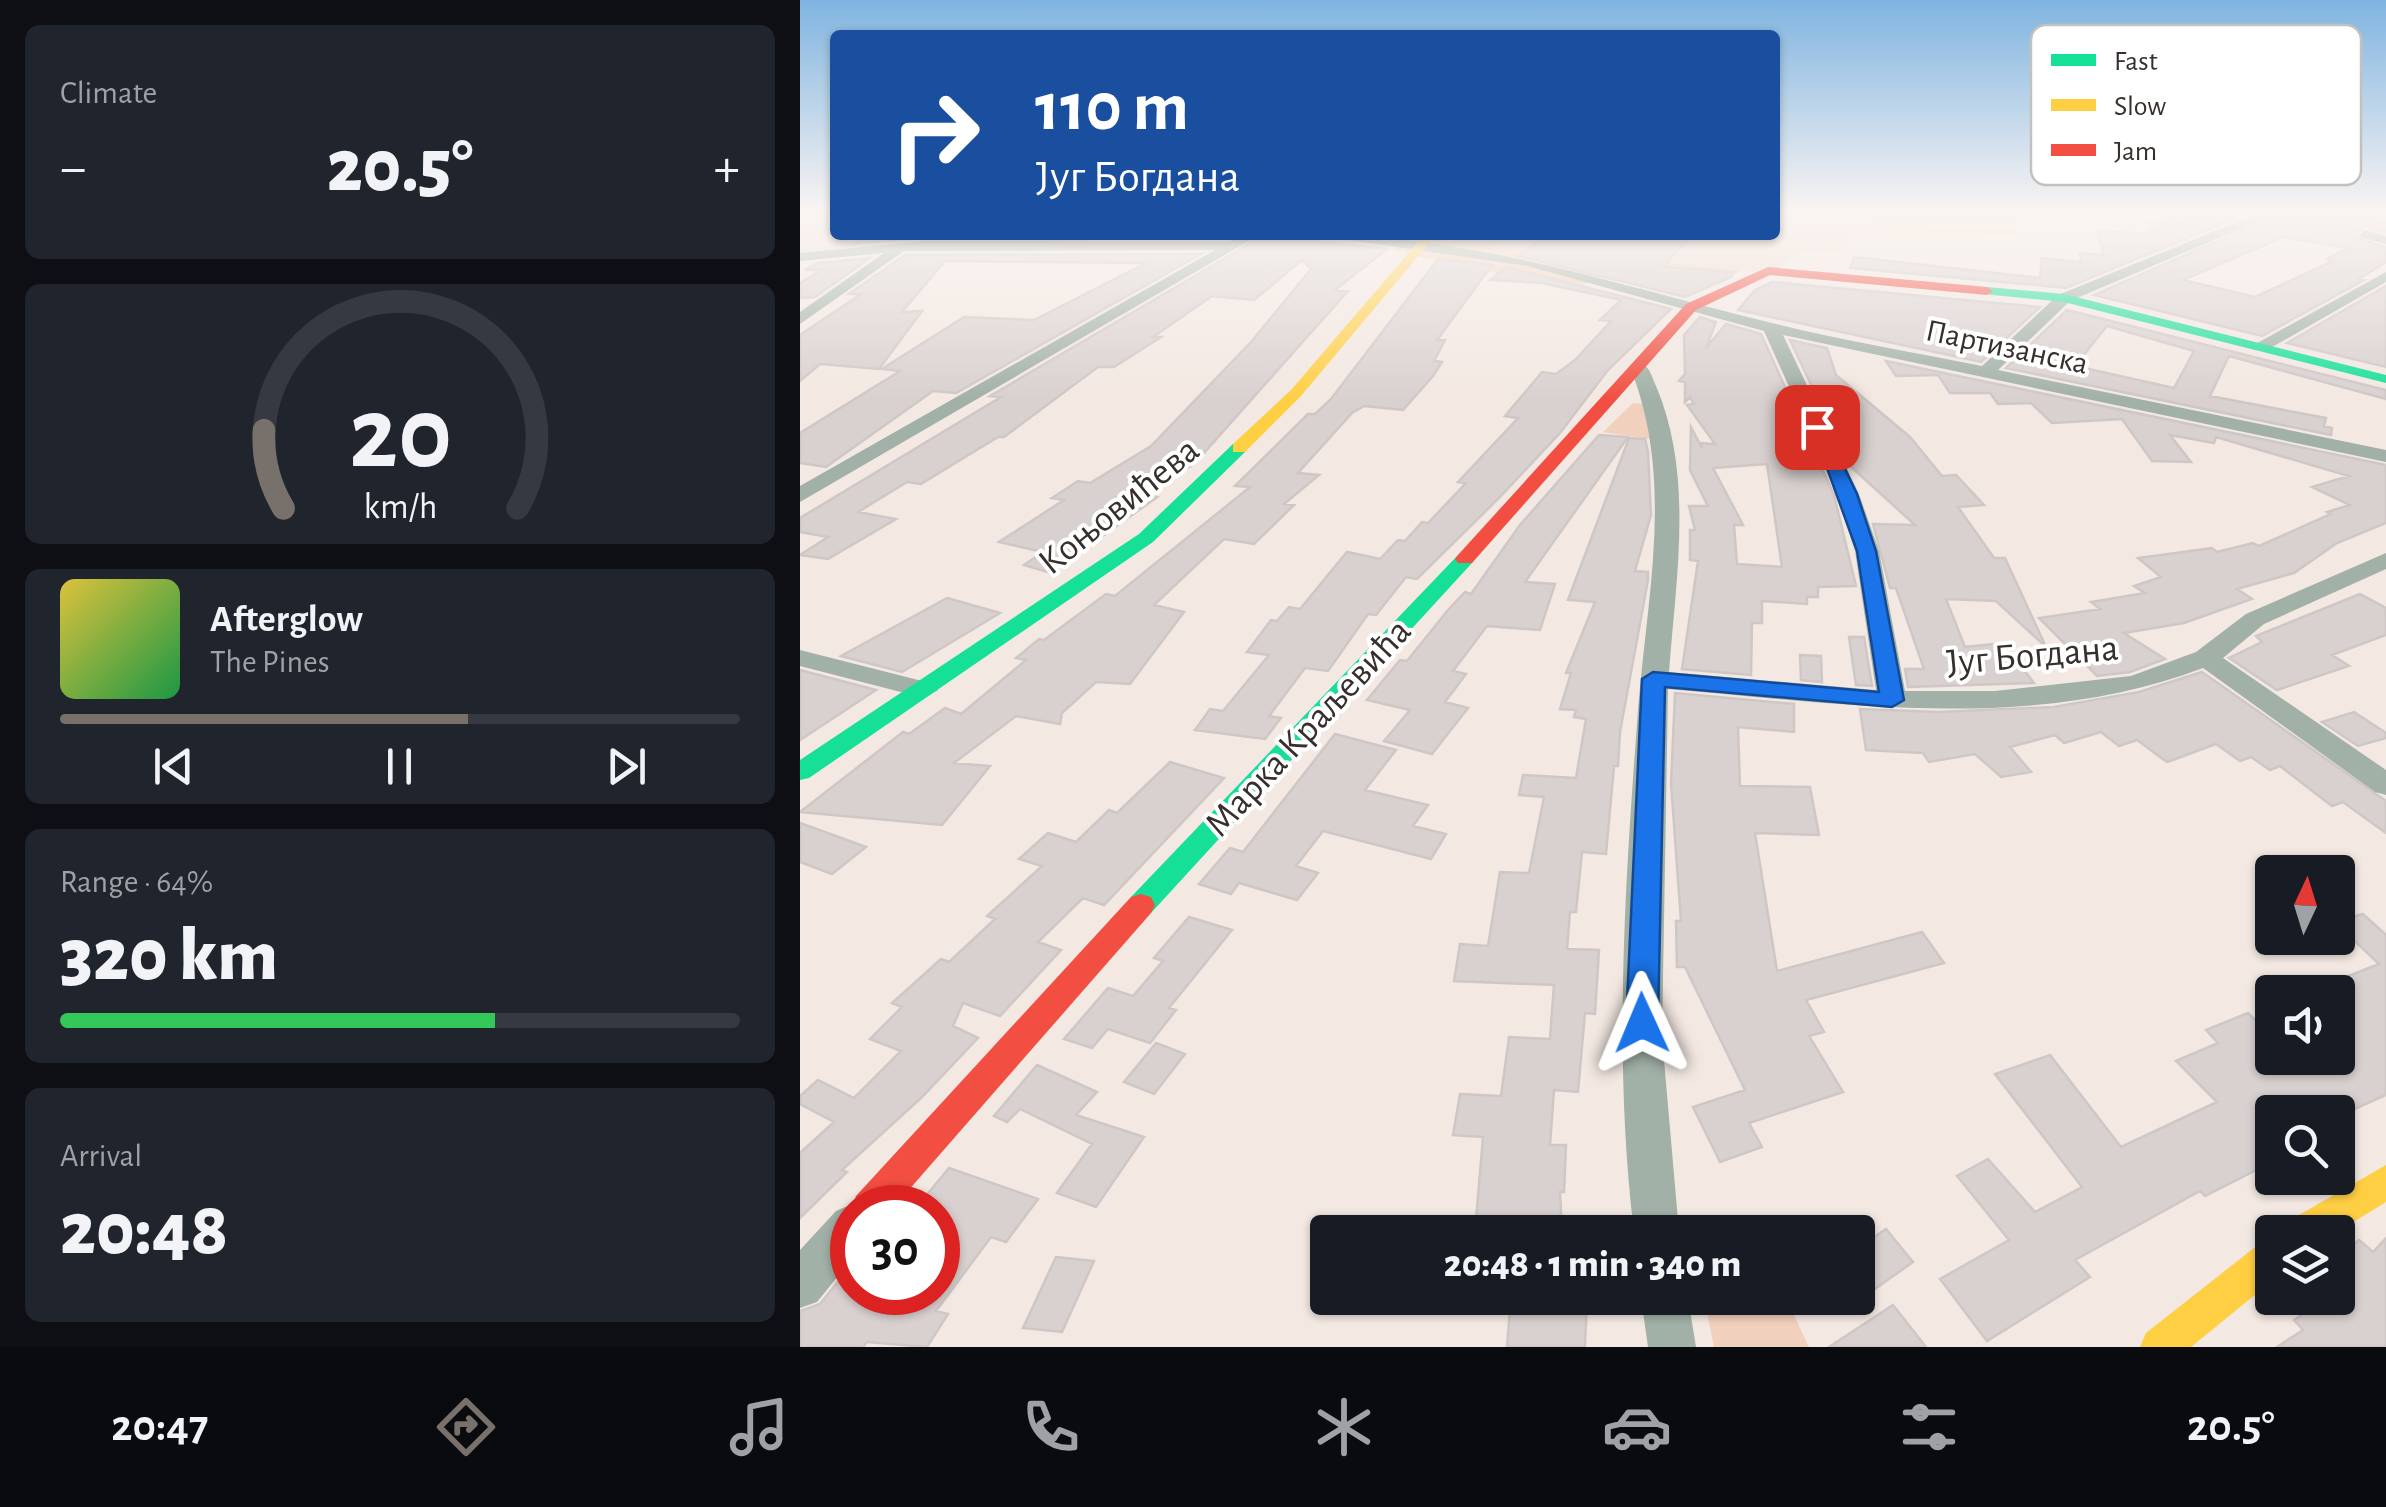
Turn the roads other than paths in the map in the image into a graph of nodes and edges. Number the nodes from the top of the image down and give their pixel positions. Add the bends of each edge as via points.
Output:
1 (864, 274) edge
2 (1179, 274) edge
3 (1397, 274) edge
4 (1575, 274) edge
5 (1760, 274) edge
6 (1785, 274) edge
7 (2124, 274) edge
8 (2386, 276) edge
9 (2064, 298) junction
10 (1691, 306) junction
11 (800, 319) edge
12 (1770, 328) junction
13 (2261, 346) junction
14 (1639, 368) junction
15 (1986, 372) junction
16 (2386, 379) edge
17 (2386, 456) edge
18 (811, 481) edge
19 (800, 495) edge
20 (2386, 560) edge
21 (800, 658) edge
22 (2206, 658) junction
23 (1653, 679) junction
24 (924, 690) junction
25 (1892, 700) junction
26 (800, 772) edge
27 (2386, 785) edge
28 (2386, 1182) edge
29 (889, 1185) edge
30 (1655, 1215) edge
31 (2333, 1215) edge
32 (830, 1251) edge
33 (2255, 1271) edge
34 (800, 1285) edge
35 (1667, 1315) edge
36 (1672, 1347) edge
37 (2160, 1347) edge

1 - 11 street
2 - 18 street
3 - 24 street, Коњовићева via 1296,393 1174,514 1112,564
4 - 10 street, Партизанска
5 - 10 street, Марка Краљевића
6 - 9 street, Марка Краљевића
7 - 9 street
8 - 13 street
9 - 13 street
9 - 15 street
10 - 12 street, Партизанска
10 - 14 street, Марка Краљевића
12 - 15 street, Партизанска
12 - 25 street via 1848,494 1866,551
13 - 16 street
14 - 23 street via 1651,390 1669,492
14 - 29 street, Марка Краљевића via 1111,936
15 - 17 street, Партизанска
18 - 19 street
20 - 22 street, Југ Богдана via 2254,619
21 - 24 street
22 - 25 street, Југ Богдана via 2136,684 2072,694
22 - 27 street
23 - 25 street, Југ Богдана
23 - 30 street via 1640,989
24 - 26 street, Коњовићева
28 - 31 street
32 - 34 street
33 - 37 street
35 - 36 street

